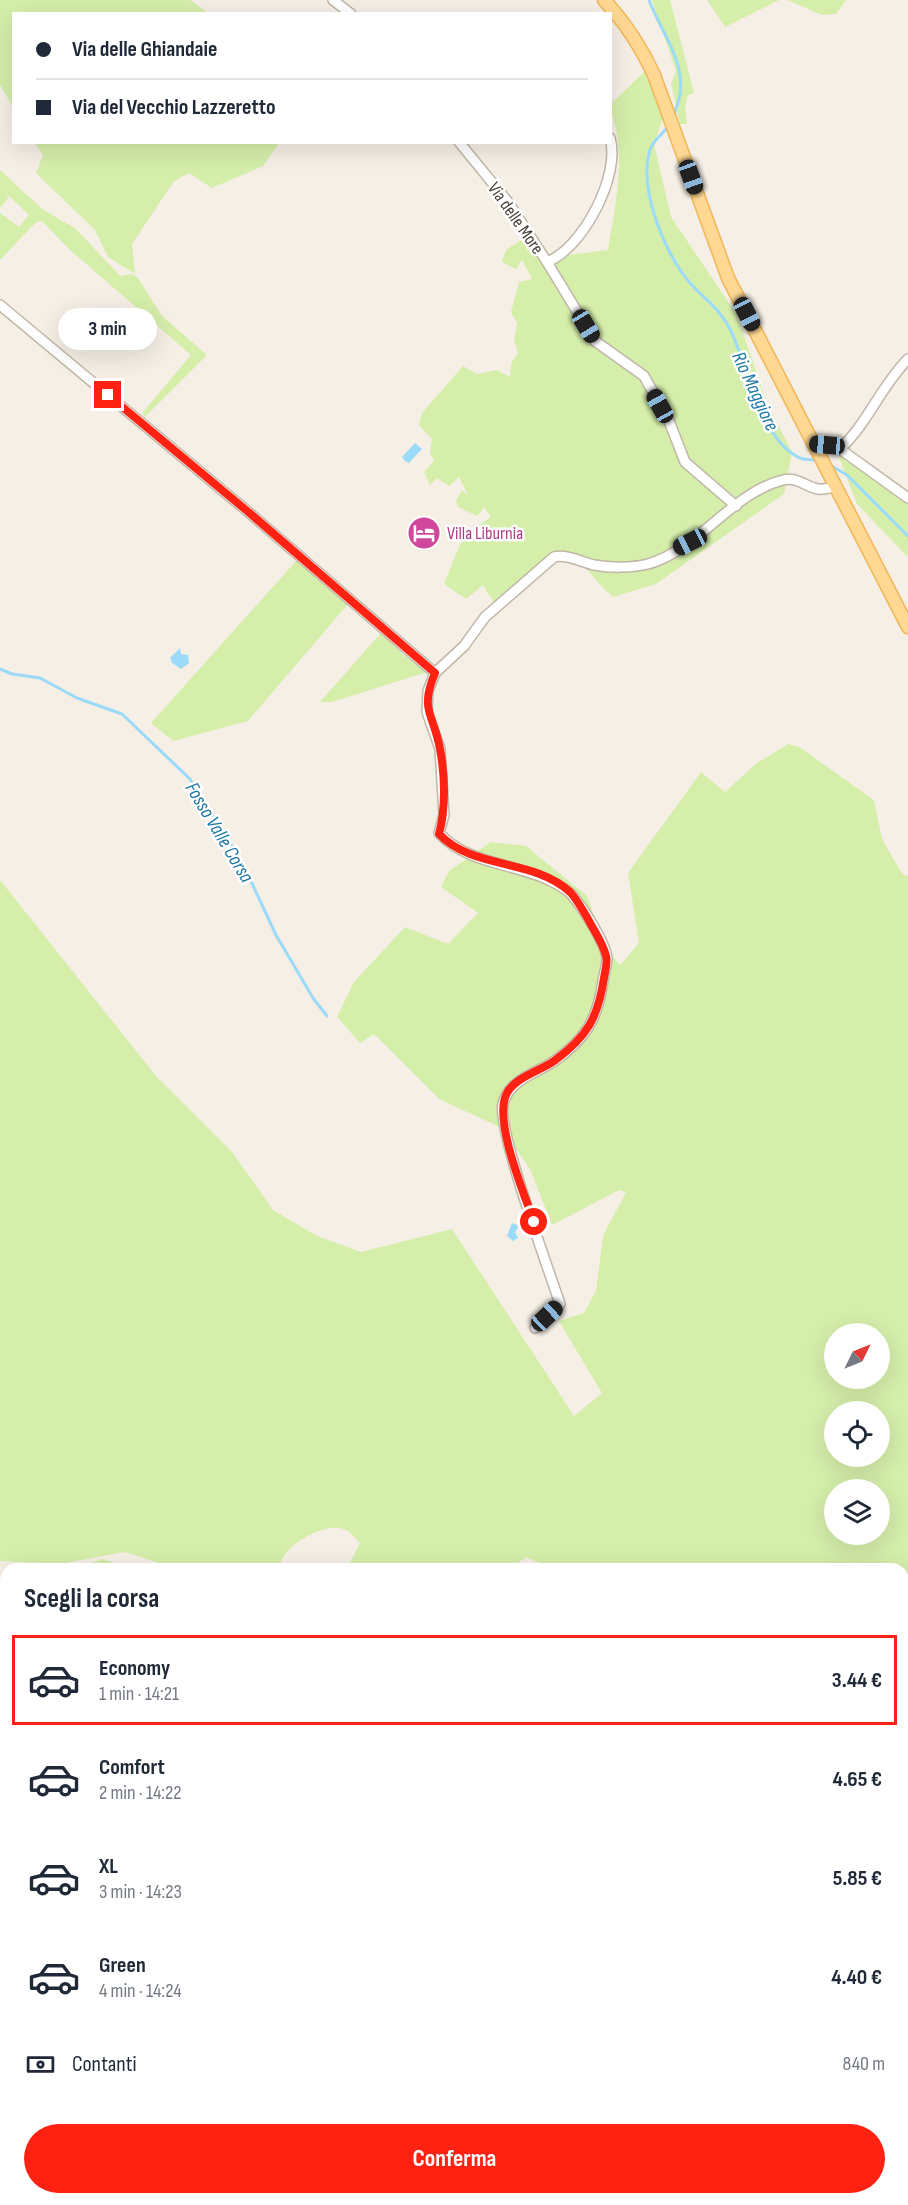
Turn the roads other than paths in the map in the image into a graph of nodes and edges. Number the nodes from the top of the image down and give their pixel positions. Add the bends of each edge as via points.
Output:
1 (333, 0) edge
2 (604, 0) edge
3 (348, 12) edge
4 (461, 144) edge
5 (610, 144) edge
6 (548, 262) junction
7 (0, 305) edge
8 (908, 359) edge
9 (815, 448) junction
10 (840, 449) junction
11 (836, 487) junction
12 (908, 498) edge
13 (736, 506) junction
14 (908, 627) edge
15 (435, 673) junction
16 (535, 1328) dead end

1 - 3 street
2 - 9 main road via 627,25 643,52 728,278
4 - 6 street, Via delle More via 508,202
5 - 6 street, Via delle More via 612,169 603,194 575,241
6 - 13 street via 595,341 644,376 685,462
7 - 15 street
8 - 10 street
9 - 10 street
9 - 11 main road
10 - 12 street
11 - 13 street via 816,489 784,479
11 - 14 main road
13 - 15 street via 690,542 649,564 595,565 562,555 554,557 485,617 464,646
15 - 16 street via 428,691 427,712 440,749 444,815 439,834 464,854 527,869 570,893 607,958 594,1021 554,1061 507,1092 502,1108 508,1140 560,1304

